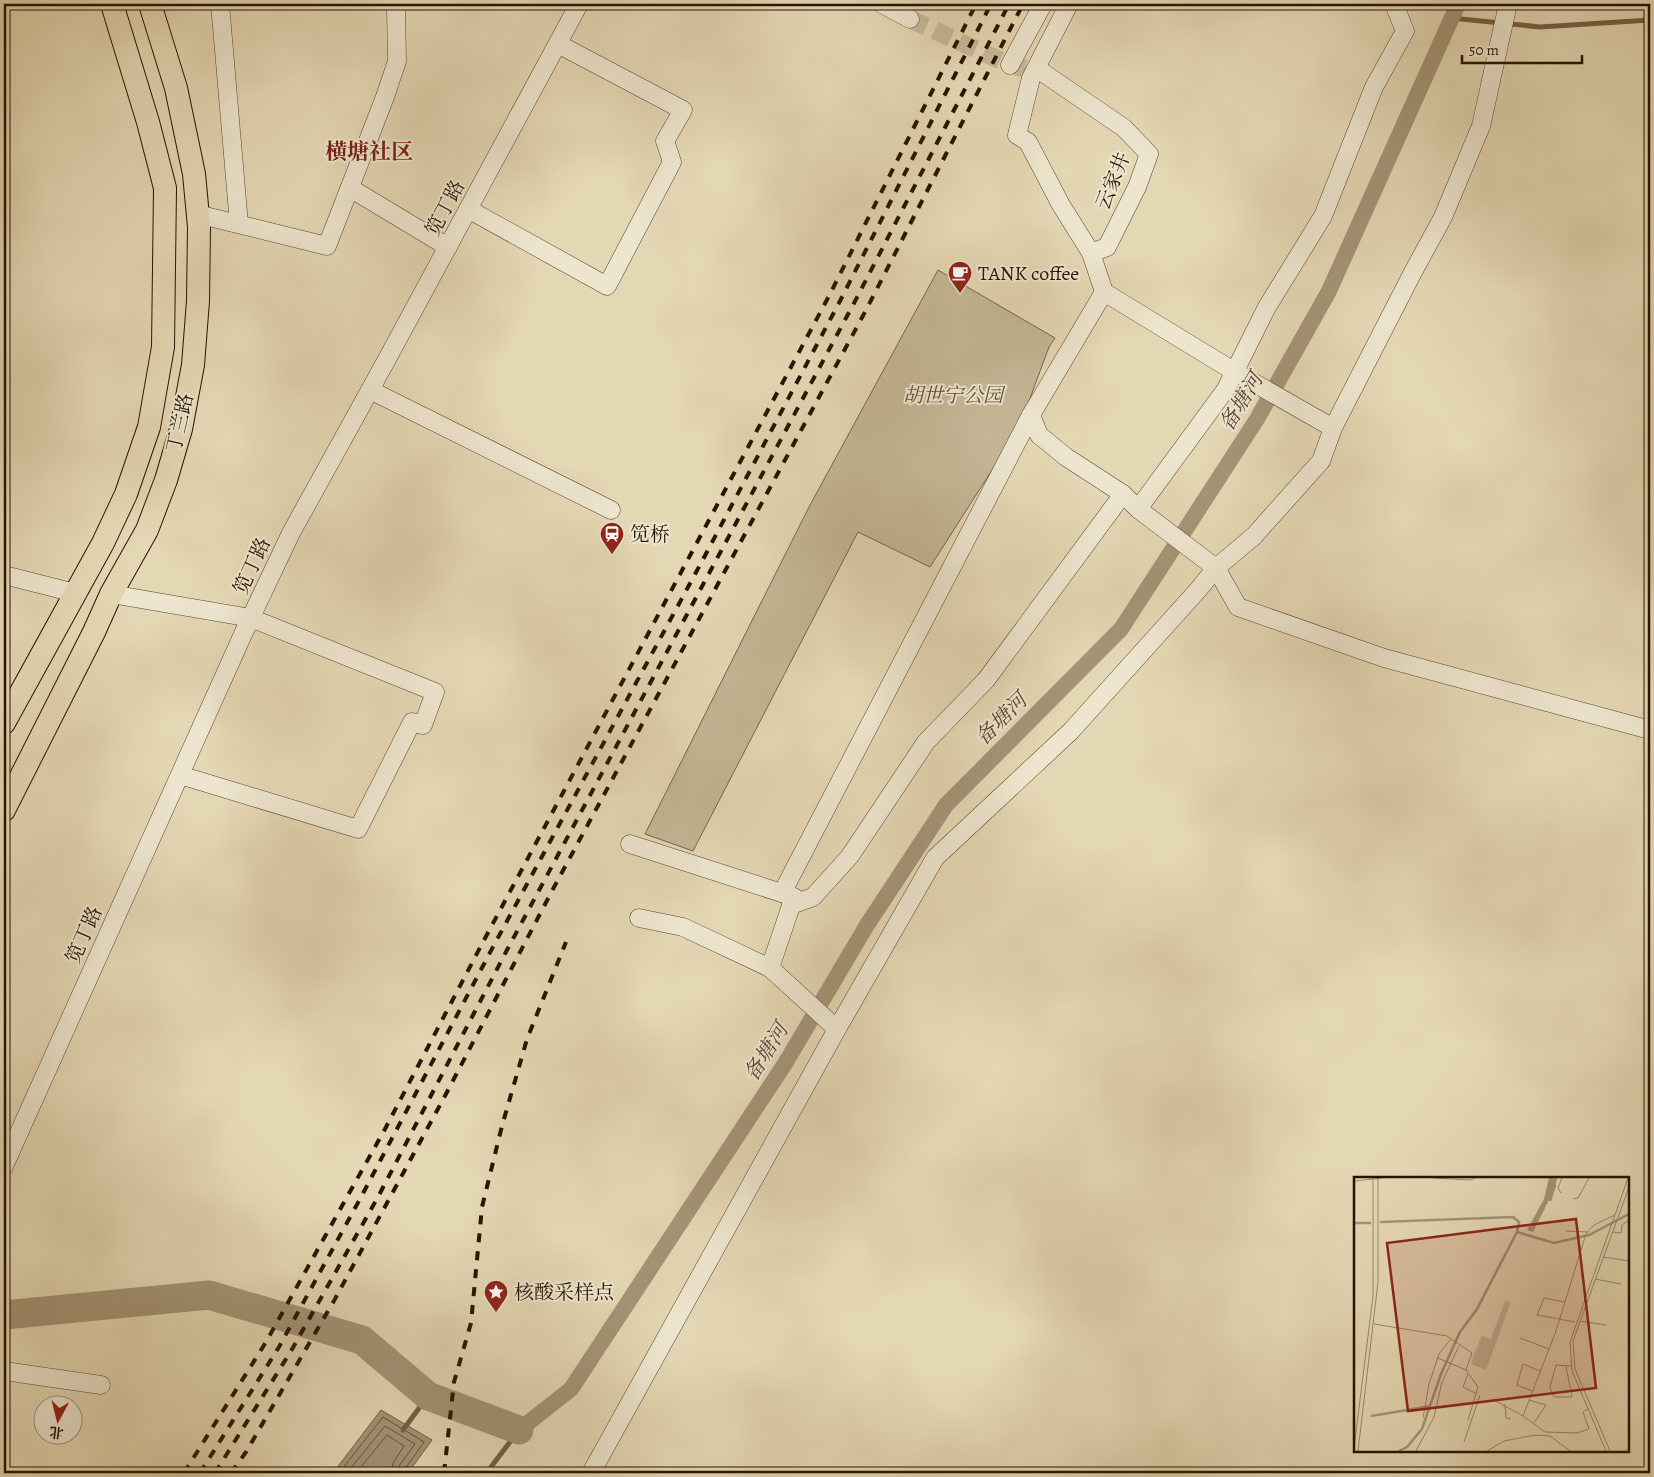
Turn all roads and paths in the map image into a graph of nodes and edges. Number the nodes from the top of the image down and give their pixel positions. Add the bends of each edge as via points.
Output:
1 (112, 4) edge
2 (150, 4) edge
3 (220, 4) edge
4 (394, 4) edge
5 (579, 4) edge
6 (882, 4) edge
7 (1043, 4) edge
8 (1069, 4) edge
9 (1394, 4) edge
10 (1507, 9) edge
11 (910, 19) tunnel mouth
12 (558, 44) junction
13 (1010, 65) dead end
14 (1042, 72) tunnel mouth
15 (350, 188) junction
16 (468, 209) junction
17 (197, 214) junction
18 (239, 224) junction
19 (448, 247) junction
20 (1091, 254) junction
21 (1104, 292) junction
22 (1235, 372) junction
23 (370, 390) junction
24 (1031, 415) junction
25 (1333, 428) junction
26 (1123, 494) junction
27 (611, 510) dead end
28 (1138, 510) junction
29 (1212, 566) junction
30 (4, 575) edge
31 (75, 593) junction
32 (111, 594) junction
33 (251, 618) junction
34 (4, 723) edge
35 (1650, 730) edge
36 (180, 776) junction
37 (4, 810) edge
38 (630, 844) dead end
39 (787, 899) junction
40 (639, 918) dead end
41 (776, 973) junction
42 (831, 1023) junction
43 (4, 1166) edge
44 (4, 1371) edge
45 (101, 1385) dead end
46 (591, 1473) edge

1 - 31 main road, 丁兰路 via 165,188 163,347 149,427 129,486
2 - 17 main road, 丁兰路 via 176,88 194,174
3 - 18 street
4 - 15 street via 397,61
5 - 12 street, 笕丁路
6 - 11 street
7 - 13 street
8 - 20 street via 1031,78 1017,135 1028,142 1060,205
9 - 22 street via 1404,31 1374,87 1323,216 1267,307
10 - 25 street via 1481,126 1443,217
12 - 16 street, 笕丁路
12 - 16 street via 683,110 666,141 672,162 607,286
14 - 20 street, 云家井 via 1124,128 1149,154 1108,247
15 - 18 street via 327,246
15 - 19 street
16 - 19 street, 笕丁路
17 - 18 street
17 - 32 main road, 丁兰路 via 198,301 194,356 181,429 147,530
19 - 23 street, 笕丁路
20 - 21 street
21 - 22 street
21 - 24 street
22 - 25 street
22 - 28 street
23 - 27 street
23 - 33 street, 笕丁路 via 291,533
24 - 26 street via 1039,435
24 - 39 street
25 - 29 street via 1321,462 1254,536
26 - 28 street
26 - 39 street via 986,680 926,742 850,856 813,897
28 - 29 street
29 - 35 street via 1238,607 1384,658
29 - 42 street via 1198,590 1071,731 935,858
30 - 31 street
31 - 34 main road, 丁兰路
32 - 33 street
32 - 37 main road, 丁兰路
33 - 36 street, 笕丁路
33 - 36 street via 435,692 423,726 412,722 358,829
36 - 43 street, 笕丁路
38 - 39 street
39 - 41 street
40 - 41 street via 683,927
41 - 42 street
42 - 46 street
44 - 45 street

